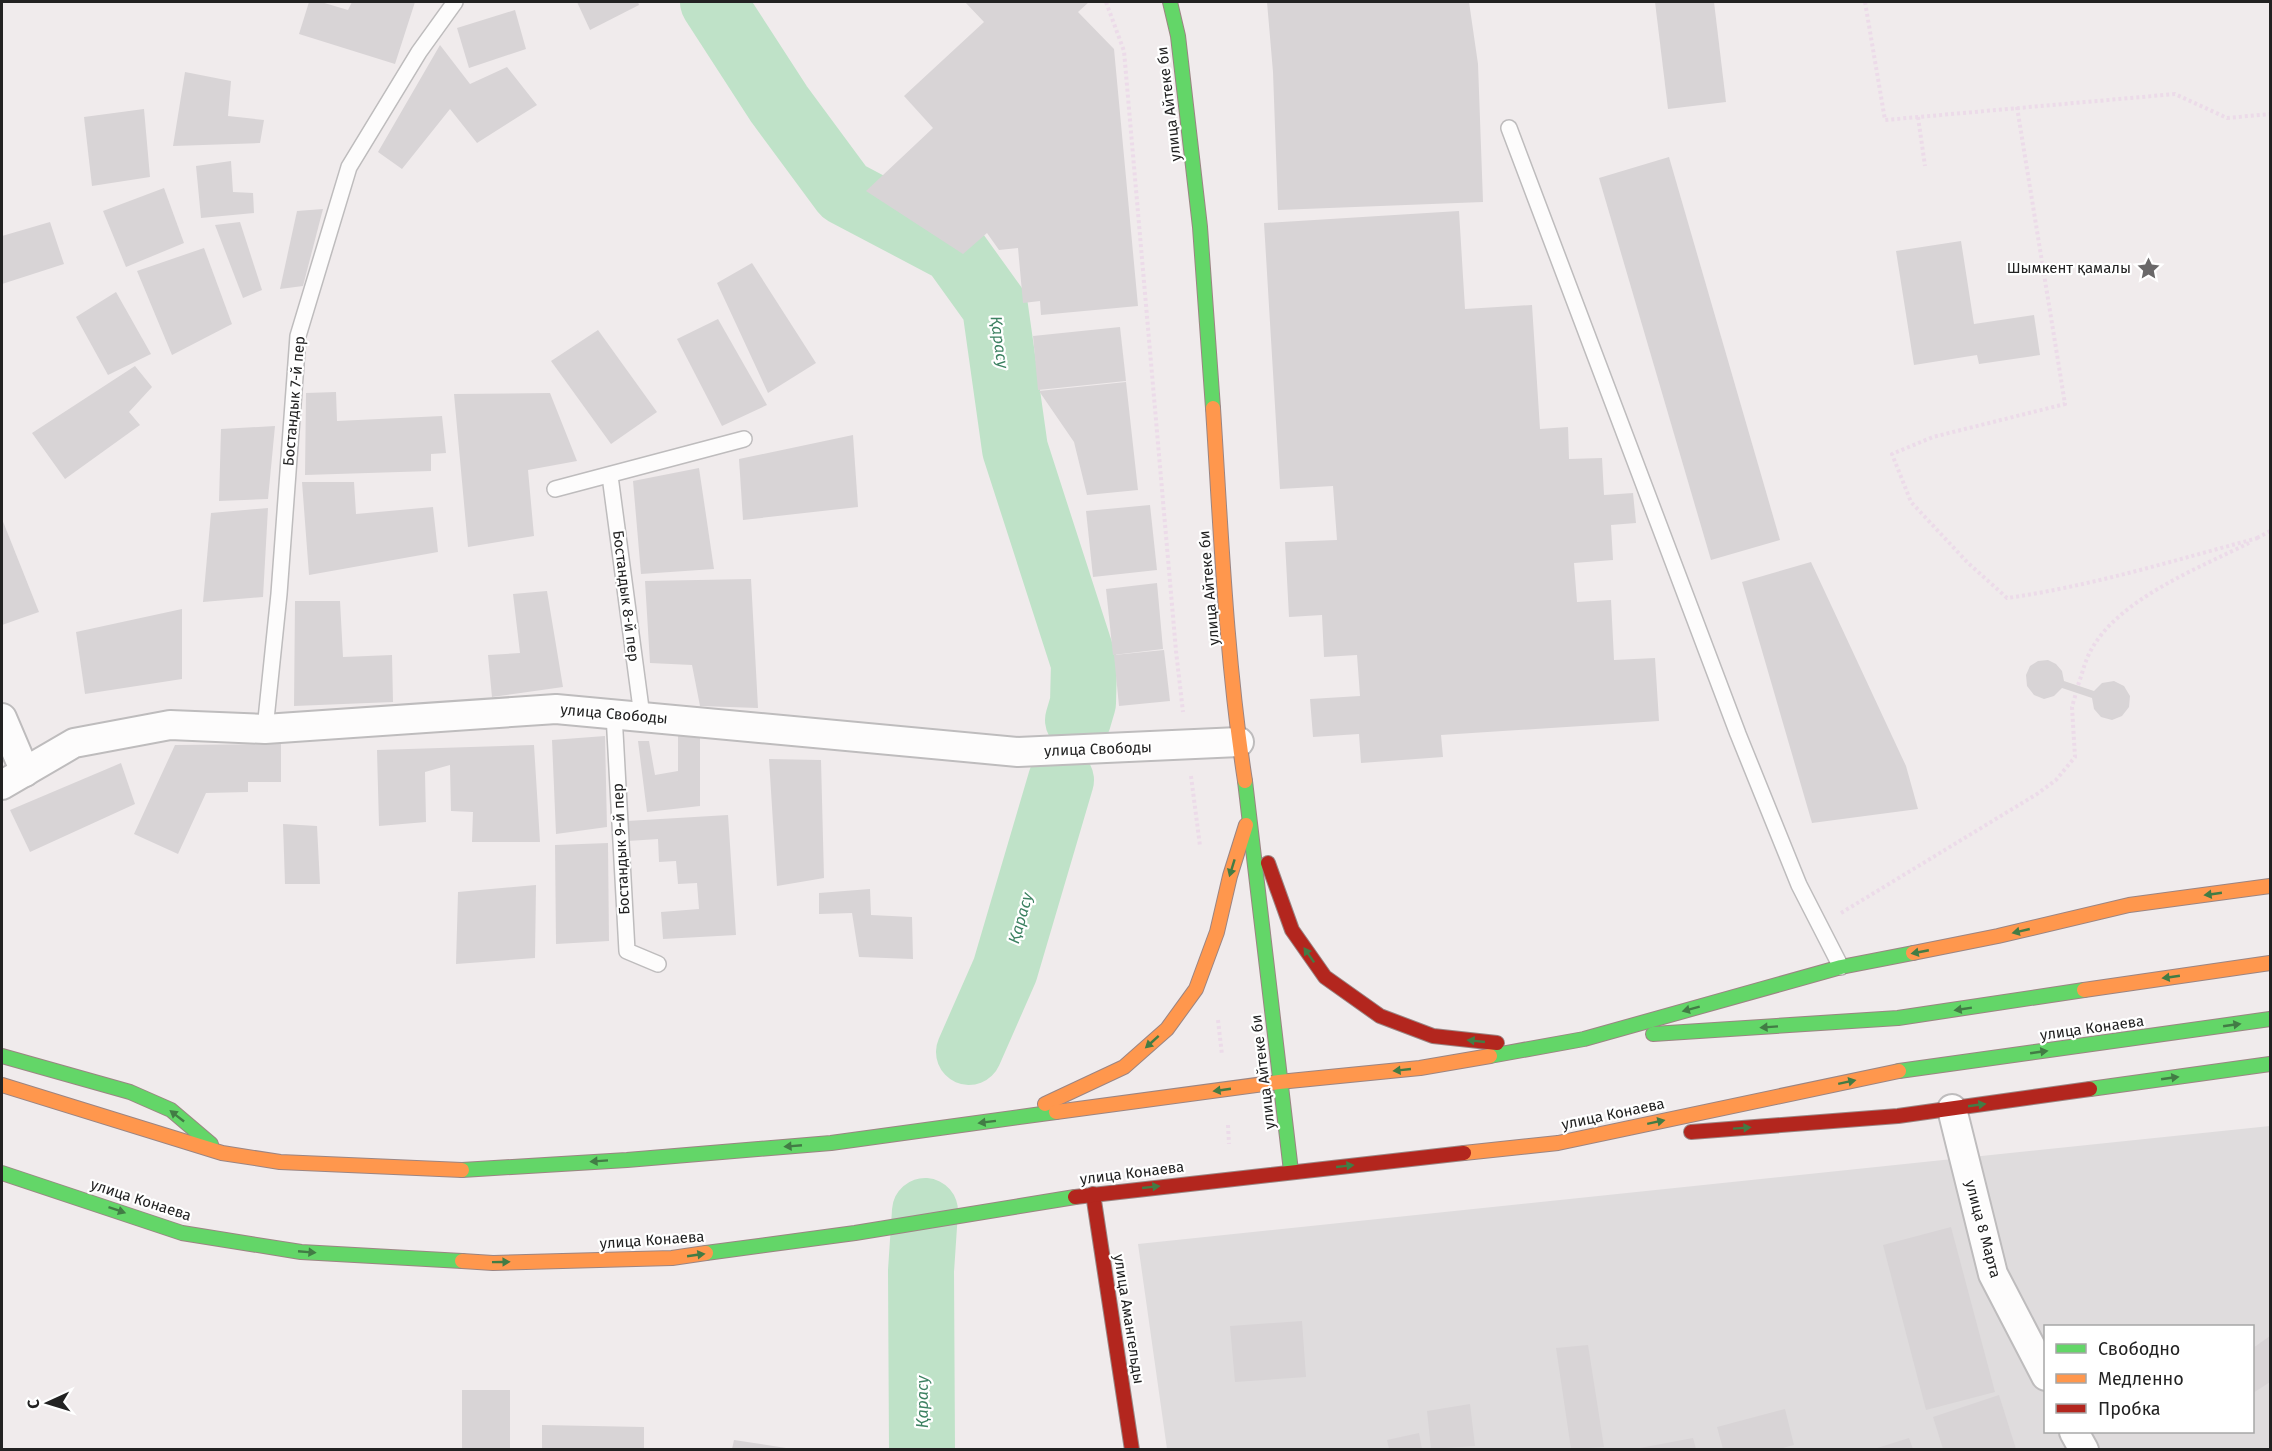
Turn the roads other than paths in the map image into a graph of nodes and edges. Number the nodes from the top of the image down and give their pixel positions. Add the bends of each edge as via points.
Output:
1 (455, 2) edge
2 (1170, 2) edge
3 (1509, 128) dead end
4 (744, 439) dead end
5 (610, 476) junction
6 (555, 489) dead end
7 (614, 714) junction
8 (642, 716) junction
9 (2, 718) edge
10 (265, 729) junction
11 (1239, 742) junction
12 (13, 778) edge
13 (1250, 812) junction
14 (2271, 886) edge
15 (2271, 963) edge
16 (658, 964) dead end
17 (1841, 967) junction
18 (2271, 1019) edge
19 (1584, 1039) junction
20 (1534, 1047) junction
21 (2, 1056) edge
22 (2271, 1064) edge
23 (1280, 1082) junction
24 (2, 1085) edge
25 (1952, 1109) junction
26 (1011, 1119) junction
27 (1558, 1143) junction
28 (222, 1153) junction
29 (1291, 1171) junction
30 (2, 1173) edge
31 (1093, 1194) junction
32 (37, 1198) dead end
33 (83, 1198) junction
34 (2044, 1372) edge
35 (2075, 1433) edge
36 (1132, 1449) edge
37 (2084, 1449) edge

1 - 10 lane, Бостандык 7-й пер via 419,52 349,167 298,336
2 - 11 main road, улица Айтеке би via 1178,36 1200,227
3 - 17 lane via 1738,734 1799,885
4 - 5 lane
5 - 6 lane
5 - 8 lane, Бостандык 8-й пер
7 - 8 street, улица Свободы
7 - 10 street, улица Свободы via 556,709
7 - 16 lane, Бостандык 9-й пер via 627,951
8 - 11 street, улица Свободы via 1017,752
9 - 12 street
10 - 12 street, улица Свободы via 170,725 74,743
11 - 13 main road, улица Айтеке би
20 -> 13 main road via 1432,1036 1380,1016 1325,977 1292,930
13 - 23 main road, улица Айтеке би
13 -> 26 main road via 1217,932 1196,989 1167,1029 1124,1067
14 -> 17 main road via 2129,905
15 -> 19 main road via 1898,1018
17 -> 19 main road
27 -> 18 main road, улица Конаева via 1892,1072
19 - 20 main road
20 -> 23 main road via 1420,1068
28 -> 21 main road via 171,1110 130,1092
25 -> 22 main road
23 -> 26 main road
23 - 29 main road, улица Айтеке би
24 - 28 main road
27 -> 25 main road
25 - 34 street, улица 8 Марта via 1993,1274
26 -> 28 main road via 831,1143 465,1170 280,1162
29 -> 27 main road, улица Конаева
31 -> 29 main road, улица Конаева
30 - 33 main road, улица Конаева
33 -> 31 main road, улица Конаева via 182,1233 289,1250 493,1263 672,1258
31 - 36 main road, улица Амангельды
32 - 33 main road
35 - 37 street

